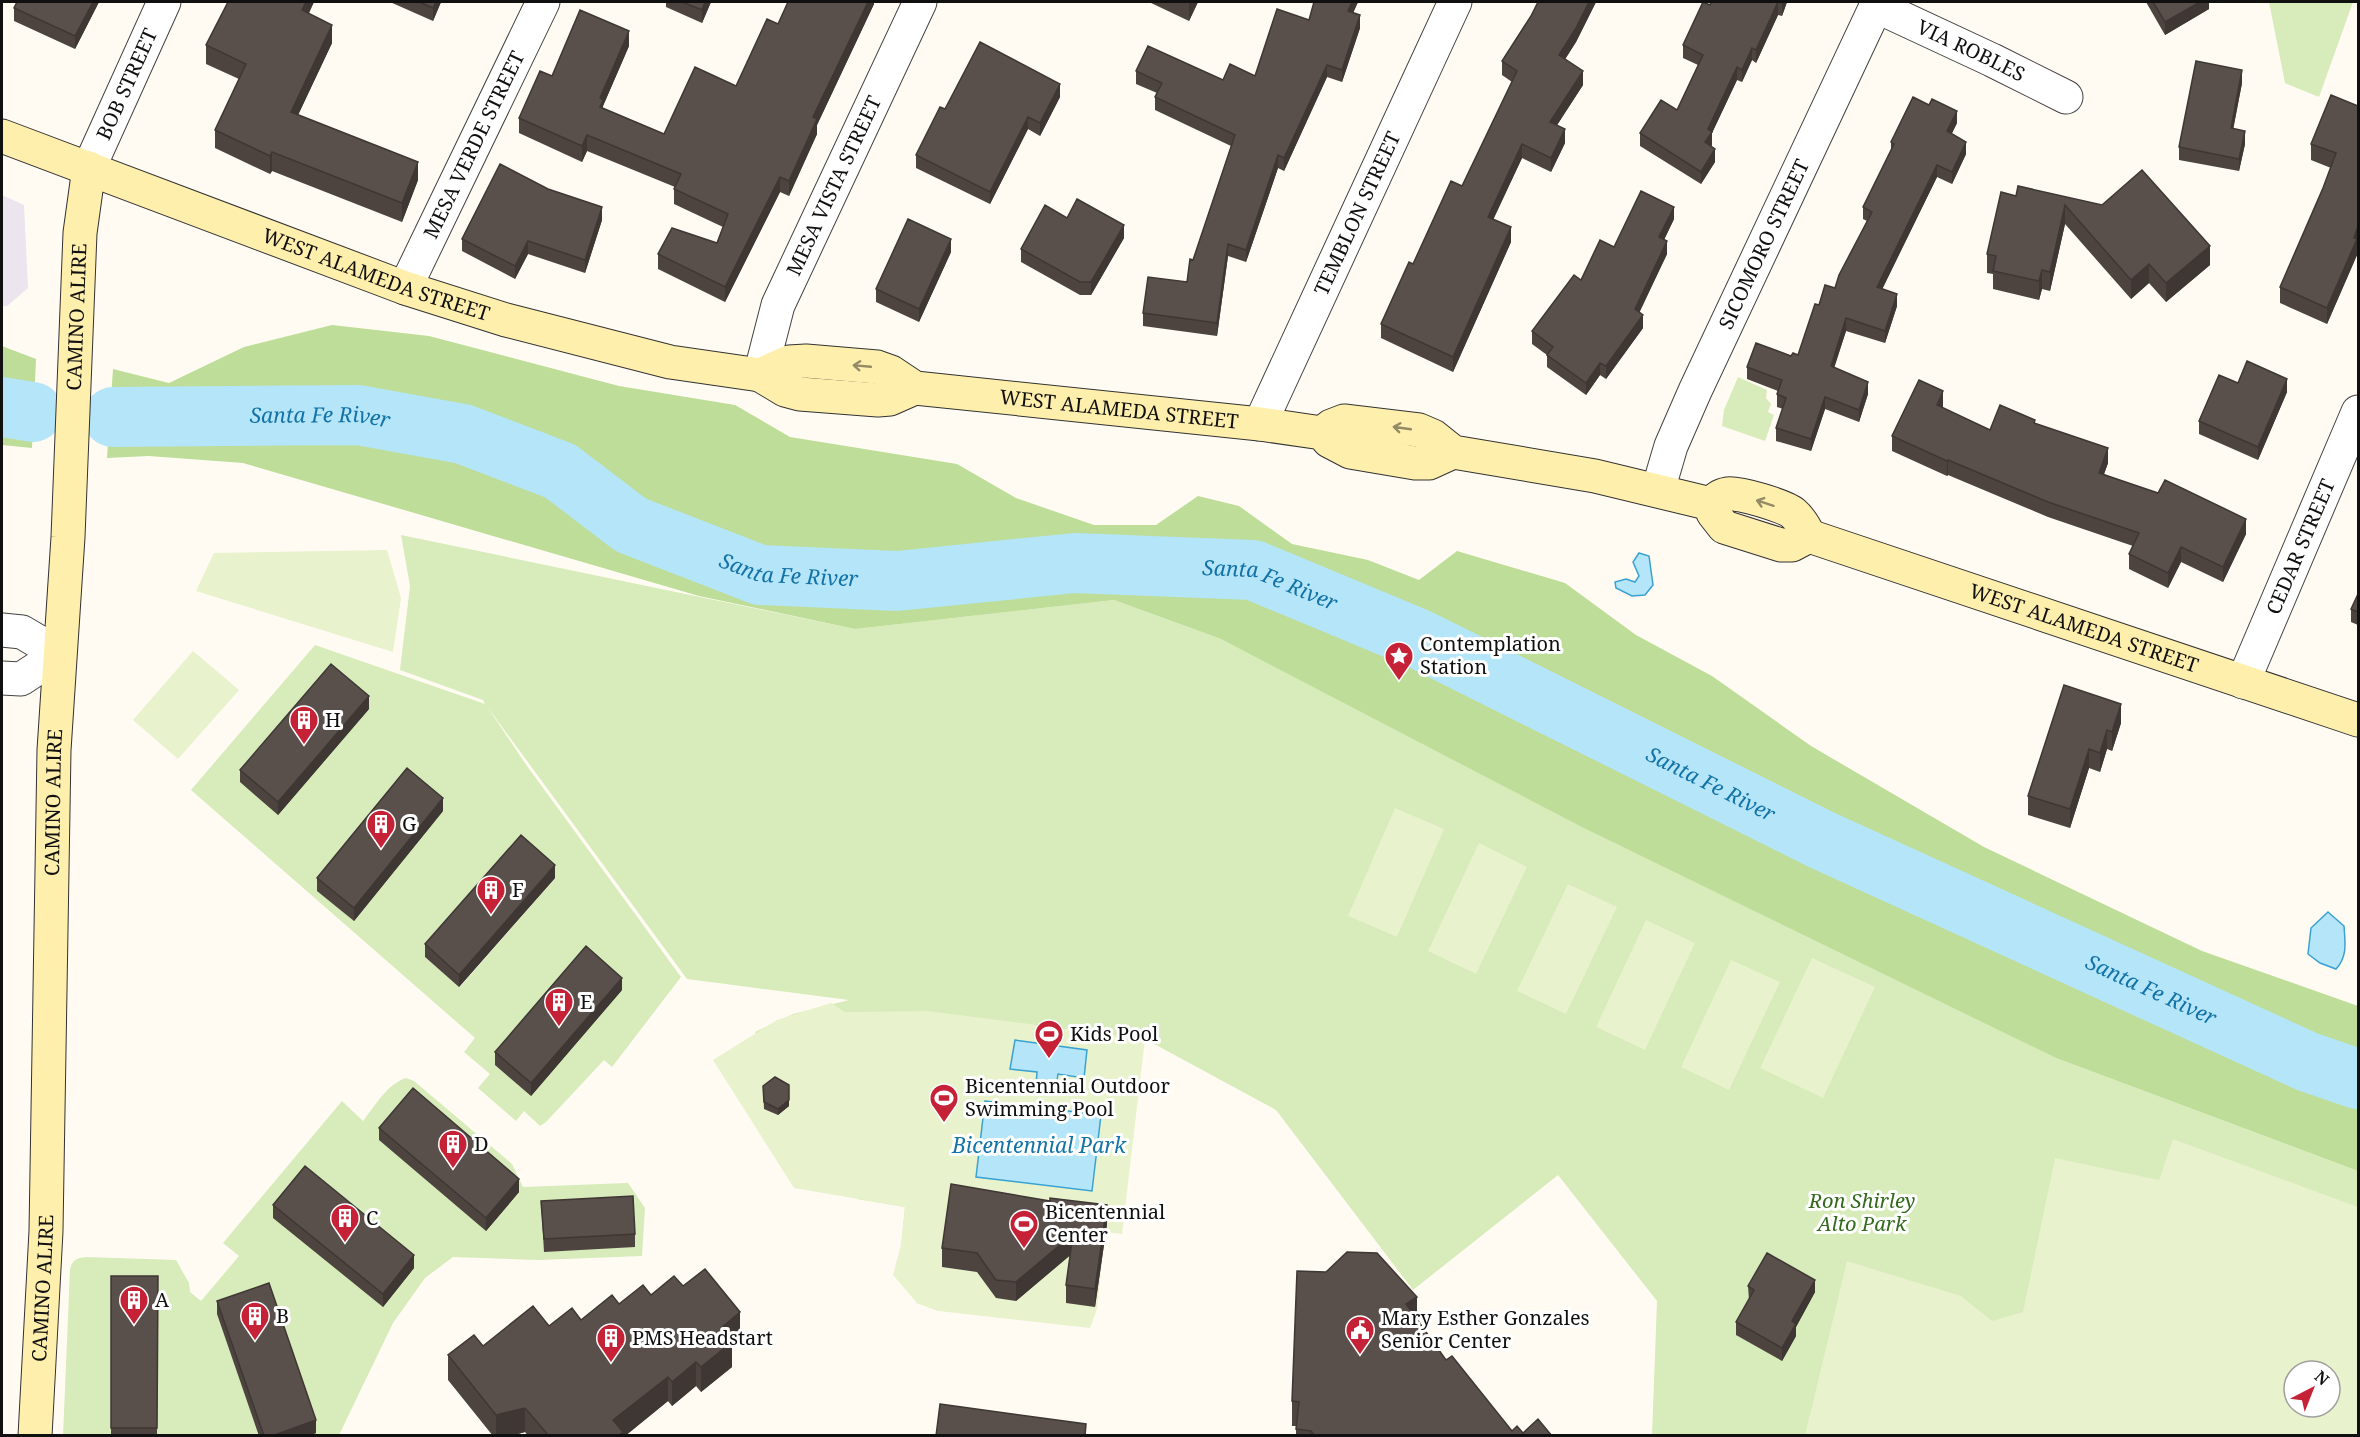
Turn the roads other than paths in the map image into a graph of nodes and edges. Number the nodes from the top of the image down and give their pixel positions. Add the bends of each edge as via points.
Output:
1 (164, 2) edge
2 (543, 2) edge
3 (920, 2) edge
4 (1455, 2) edge
5 (1877, 4) edge
6 (2066, 97) dead end
7 (2, 136) edge
8 (89, 168) junction
9 (405, 288) junction
10 (760, 375) junction
11 (2358, 412) edge
12 (1260, 424) junction
13 (1658, 490) junction
14 (2, 630) edge
15 (59, 654) junction
16 (2, 678) edge
17 (2242, 682) junction
18 (2358, 720) edge
19 (35, 1436) edge

1 - 8 street, BOB STREET
2 - 9 street, MESA VERDE STREET
3 - 10 street, MESA VISTA STREET via 778,305
4 - 12 street, TEMBLON STREET
5 - 6 street, VIA ROBLES
5 - 13 street, SICOMORO STREET via 1695,391 1671,446
7 - 8 street, WEST ALAMEDA STREET
8 - 9 street, WEST ALAMEDA STREET
8 - 15 street, CAMINO ALIRE via 80,233 68,537
9 - 10 street, WEST ALAMEDA STREET via 634,354
10 - 12 street, WEST ALAMEDA STREET via 800,394 878,400 915,388
11 - 17 street, CEDAR STREET
12 - 13 street, WEST ALAMEDA STREET via 1322,433 1344,421 1419,430 1453,452
13 - 17 street, WEST ALAMEDA STREET via 1711,504 1718,497 1738,494 1791,511 1809,536
14 - 15 street via 22,632
15 - 16 street via 21,679
15 - 19 street, CAMINO ALIRE via 46,1231
17 - 18 street, WEST ALAMEDA STREET

